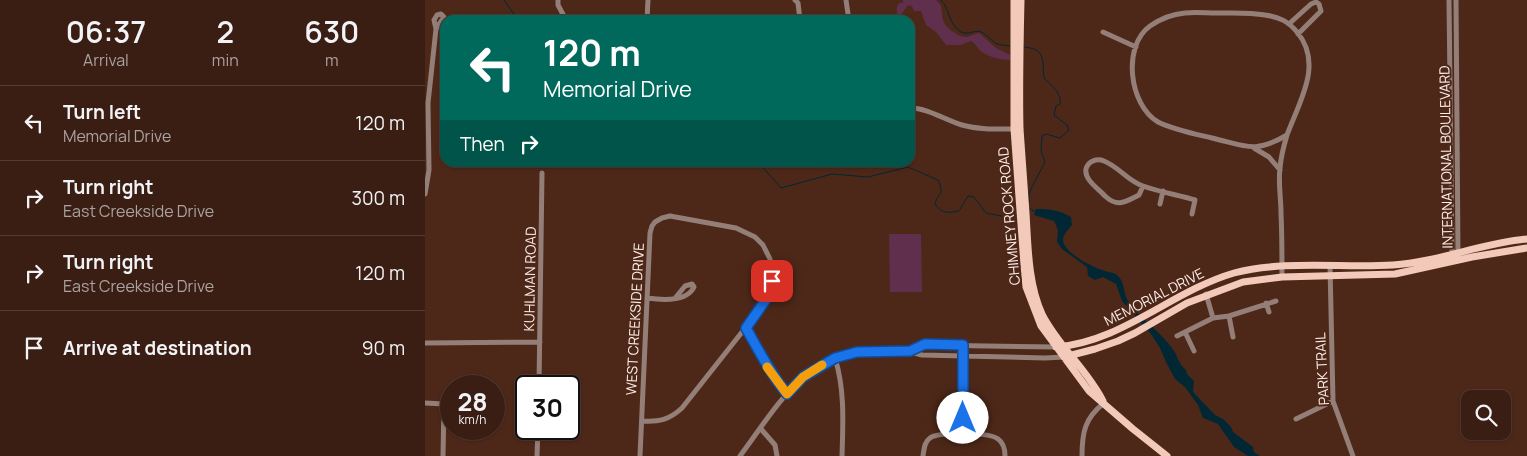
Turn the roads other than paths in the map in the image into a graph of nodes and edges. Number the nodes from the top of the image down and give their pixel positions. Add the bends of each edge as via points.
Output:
1 (558, 0) edge
2 (648, 0) edge
3 (795, 0) edge
4 (846, 0) edge
5 (1014, 0) edge
6 (1021, 0) edge
7 (1449, 0) edge
8 (1456, 0) edge
9 (1449, 8) junction
10 (1456, 8) junction
11 (564, 15) edge
12 (647, 15) edge
13 (799, 15) edge
14 (848, 15) edge
15 (1290, 23) junction
16 (436, 29) dead end
17 (1017, 30) junction
18 (1103, 32) dead end
19 (1298, 34) junction
20 (1136, 47) junction
21 (1449, 57) junction
22 (1456, 57) junction
23 (427, 102) edge
24 (1450, 102) junction
25 (1457, 102) junction
26 (915, 108) edge
27 (1017, 129) junction
28 (1287, 135) junction
29 (1451, 142) junction
30 (1457, 142) junction
31 (1253, 148) junction
32 (1280, 170) junction
33 (542, 173) dead end
34 (1451, 185) junction
35 (1458, 185) junction
36 (1143, 186) junction
37 (1163, 191) junction
38 (425, 194) edge
39 (1160, 204) dead end
40 (1191, 214) dead end
41 (1451, 219) junction
42 (1459, 220) junction
43 (1527, 239) edge
44 (1527, 248) edge
45 (1455, 253) junction
46 (1457, 260) junction
47 (1394, 265) junction
48 (1282, 266) junction
49 (1330, 266) junction
50 (1395, 274) junction
51 (1282, 277) junction
52 (1331, 277) junction
53 (1206, 294) junction
54 (676, 297) dead end
55 (647, 298) junction
56 (1276, 301) dead end
57 (1266, 303) junction
58 (1269, 312) dead end
59 (1229, 316) junction
60 (1213, 318) junction
61 (746, 328) junction
62 (1185, 332) junction
63 (1177, 336) dead end
64 (1233, 337) dead end
65 (540, 342) junction
66 (425, 343) edge
67 (963, 345) junction
68 (1060, 347) junction
69 (910, 351) junction
70 (1194, 351) dead end
71 (964, 356) junction
72 (1067, 356) junction
73 (835, 358) junction
74 (539, 375) edge
75 (787, 394) junction
76 (1333, 401) junction
77 (425, 403) edge
78 (1105, 403) junction
79 (1296, 419) dead end
80 (642, 421) junction
81 (761, 428) junction
82 (963, 434) junction
83 (537, 440) edge
84 (443, 456) edge
85 (537, 456) edge
86 (640, 456) edge
87 (740, 456) edge
88 (777, 456) edge
89 (842, 456) edge
90 (923, 456) edge
91 (1005, 456) edge
92 (1082, 456) edge
93 (1167, 456) edge
94 (1353, 456) edge

1 - 11 street
2 - 12 street
3 - 13 street
4 - 14 street
5 - 17 main road, CHIMNEY ROCK ROAD
6 - 17 main road, CHIMNEY ROCK ROAD
7 - 9 street, INTERNATIONAL BOULEVARD
8 - 10 street, INTERNATIONAL BOULEVARD
9 - 10 street
9 - 21 street, INTERNATIONAL BOULEVARD
10 - 22 street, INTERNATIONAL BOULEVARD
15 - 19 street
15 - 19 street via 1311,4 1319,4 1321,11
15 - 20 street via 1257,14 1185,13 1151,26 1143,32
16 - 23 street
17 - 27 main road, CHIMNEY ROCK ROAD
18 - 20 street
19 - 28 street via 1310,63 1304,93
20 - 31 street via 1133,82 1140,104 1147,113 1172,127
21 - 22 street
21 - 24 street, INTERNATIONAL BOULEVARD
22 - 25 street, INTERNATIONAL BOULEVARD
23 - 38 street via 429,170
24 - 25 street
24 - 29 street, INTERNATIONAL BOULEVARD
25 - 30 street, INTERNATIONAL BOULEVARD
26 - 27 street via 979,129
27 - 68 main road, CHIMNEY ROCK ROAD via 1026,287 1041,326
28 - 31 street via 1272,144
28 - 32 street
29 - 30 street
29 - 34 street, INTERNATIONAL BOULEVARD
30 - 35 street, INTERNATIONAL BOULEVARD
31 - 32 street via 1269,157
32 - 48 street
33 - 65 street, KUHLMAN ROAD
34 - 35 street
34 - 41 street, INTERNATIONAL BOULEVARD
35 - 42 street, INTERNATIONAL BOULEVARD
36 - 36 street via 1139,195 1119,204 1113,203 1087,178 1086,170 1089,163 1104,161
36 - 37 street
37 - 39 street
37 - 40 street via 1195,200
41 - 42 street
41 - 45 street, INTERNATIONAL BOULEVARD
42 - 45 street, INTERNATIONAL BOULEVARD
43 - 45 main road, MEMORIAL DRIVE
44 - 46 main road, MEMORIAL DRIVE
45 - 46 street, INTERNATIONAL BOULEVARD
45 - 47 main road, MEMORIAL DRIVE
46 - 50 main road, MEMORIAL DRIVE
47 - 49 main road, MEMORIAL DRIVE
47 - 50 main road
48 - 49 main road, MEMORIAL DRIVE
48 - 51 street
48 - 68 main road, MEMORIAL DRIVE via 1260,268 1204,284 1100,338
49 - 52 street, PARK TRAIL
50 - 52 main road, MEMORIAL DRIVE
51 - 52 main road, MEMORIAL DRIVE
51 - 53 main road, MEMORIAL DRIVE via 1243,282
52 - 76 street, PARK TRAIL
53 - 60 street
53 - 72 main road, MEMORIAL DRIVE via 1135,333
54 - 55 street
55 - 61 street, WEST CREEKSIDE DRIVE via 652,226 659,219 670,216 736,228 755,237 767,251 773,273 767,298
55 - 80 street, WEST CREEKSIDE DRIVE
56 - 57 street
57 - 58 street
57 - 59 street
59 - 60 street
59 - 64 street
60 - 62 street
61 - 75 street via 761,358
61 - 80 street via 676,414 659,422
62 - 63 street
62 - 70 street
65 - 66 street
65 - 74 street, KUHLMAN ROAD
67 - 68 street, MEMORIAL DRIVE
67 - 69 street, MEMORIAL DRIVE via 925,344
67 - 71 street
68 - 72 main road, CHIMNEY ROCK ROAD
69 - 71 street, MEMORIAL DRIVE via 922,355
69 - 73 street, MEMORIAL DRIVE via 857,352
71 - 72 street, MEMORIAL DRIVE
71 - 82 street
72 - 78 main road, CHIMNEY ROCK ROAD
73 - 75 street, MEMORIAL DRIVE via 803,377
73 - 89 street via 843,394
75 - 81 street, MEMORIAL DRIVE
76 - 79 street
76 - 94 street, PARK TRAIL
77 - 84 street via 445,404
78 - 92 street via 1089,420 1082,441
78 - 93 main road, CHIMNEY ROCK ROAD
80 - 86 street, WEST CREEKSIDE DRIVE
81 - 87 street, MEMORIAL DRIVE
81 - 88 street via 775,445
82 - 90 street via 940,434 930,438
82 - 91 street via 995,437 1003,444
83 - 85 street

